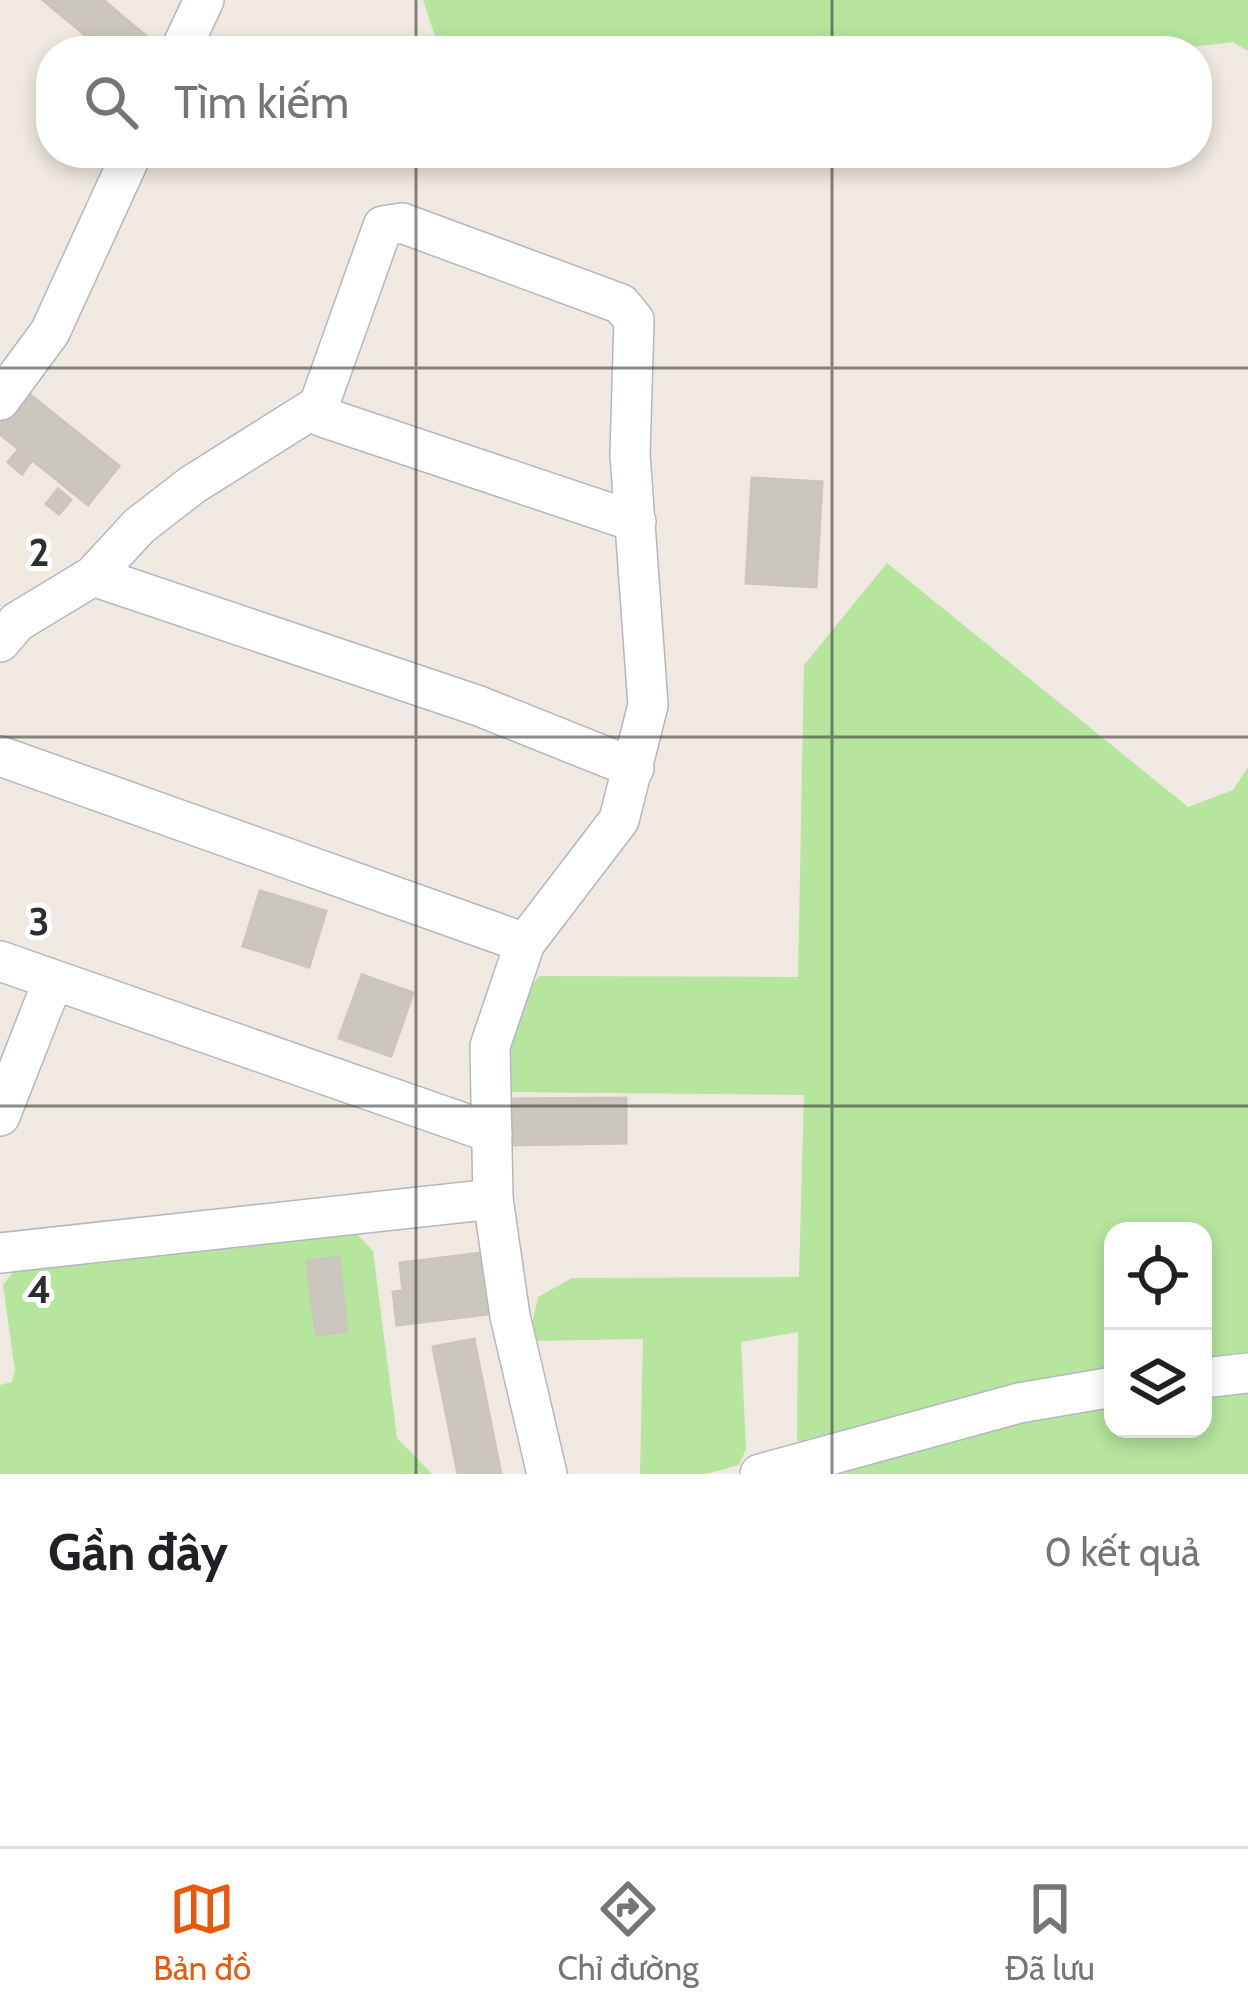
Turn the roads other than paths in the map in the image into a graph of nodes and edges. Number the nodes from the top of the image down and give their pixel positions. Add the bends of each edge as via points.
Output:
1 (204, 0) edge
2 (187, 36) edge
3 (125, 168) edge
4 (0, 400) edge
5 (319, 405) junction
6 (636, 522) junction
7 (93, 576) junction
8 (0, 642) edge
9 (0, 756) edge
10 (634, 769) junction
11 (525, 944) junction
12 (0, 961) edge
13 (53, 981) junction
14 (0, 1116) edge
15 (492, 1133) junction
16 (493, 1199) junction
17 (0, 1253) edge
18 (1248, 1373) edge
19 (1212, 1377) edge
20 (1104, 1389) edge
21 (548, 1474) edge
22 (760, 1474) edge

1 - 2 street
3 - 4 street via 50,332
5 - 6 street via 323,417
5 - 6 street via 383,226 402,224 621,304 634,320
5 - 7 street via 192,485
6 - 10 street via 650,669
7 - 8 street via 17,622
7 - 10 street via 479,706
9 - 11 street
10 - 11 street via 610,837
11 - 15 street via 490,1046
12 - 13 street
13 - 14 street
13 - 15 street
15 - 16 street
16 - 17 street
16 - 21 street via 510,1316
18 - 19 street
20 - 22 street via 1019,1403

